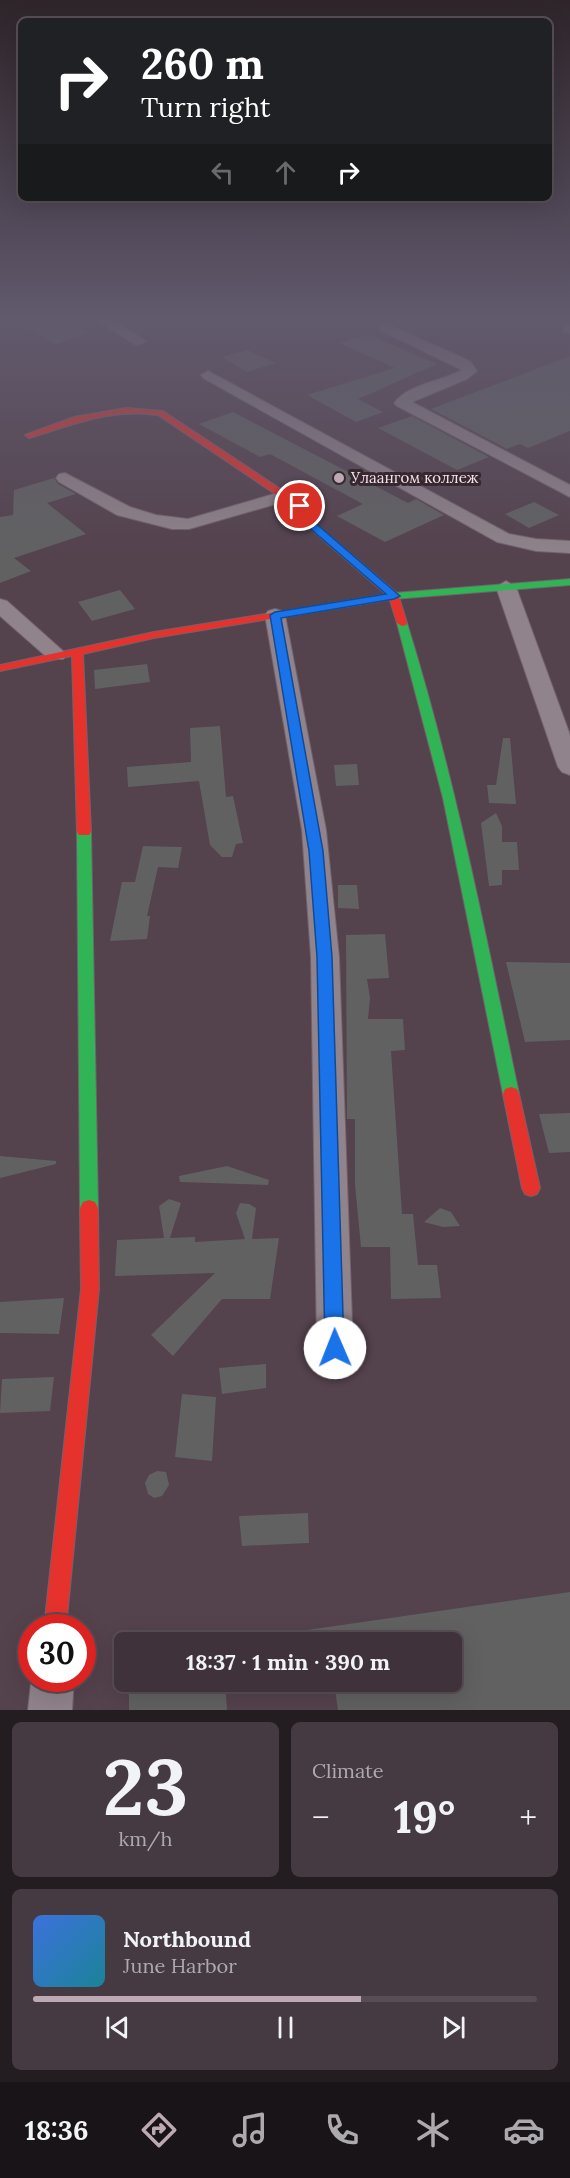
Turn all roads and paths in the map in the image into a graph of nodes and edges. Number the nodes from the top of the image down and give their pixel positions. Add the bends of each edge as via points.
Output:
1 (253, 400) edge
2 (405, 400) edge
3 (29, 435) dead end
4 (65, 478) dead end
5 (570, 492) edge
6 (284, 496) junction
7 (570, 546) edge
8 (570, 582) edge
9 (506, 587) junction
10 (394, 596) junction
11 (0, 605) edge
12 (275, 615) junction
13 (76, 650) junction
14 (56, 655) junction
15 (0, 668) edge
16 (570, 767) edge
17 (531, 1188) dead end
18 (335, 1348) dead end
19 (56, 1614) edge
20 (51, 1692) edge
21 (50, 1710) edge

1 - 7 street via 502,538
2 - 5 street via 402,403
3 - 6 street via 121,408 141,407 160,413
4 - 6 street via 92,497 174,525
6 - 10 street via 300,506 308,522
8 - 9 street
9 - 10 street
9 - 16 street
10 - 12 street
10 - 17 street via 424,691 452,809
11 - 14 street
12 - 13 street
12 - 18 street via 312,818 325,957
13 - 14 street
13 - 19 street via 85,867 90,1289
14 - 15 street
20 - 21 street

